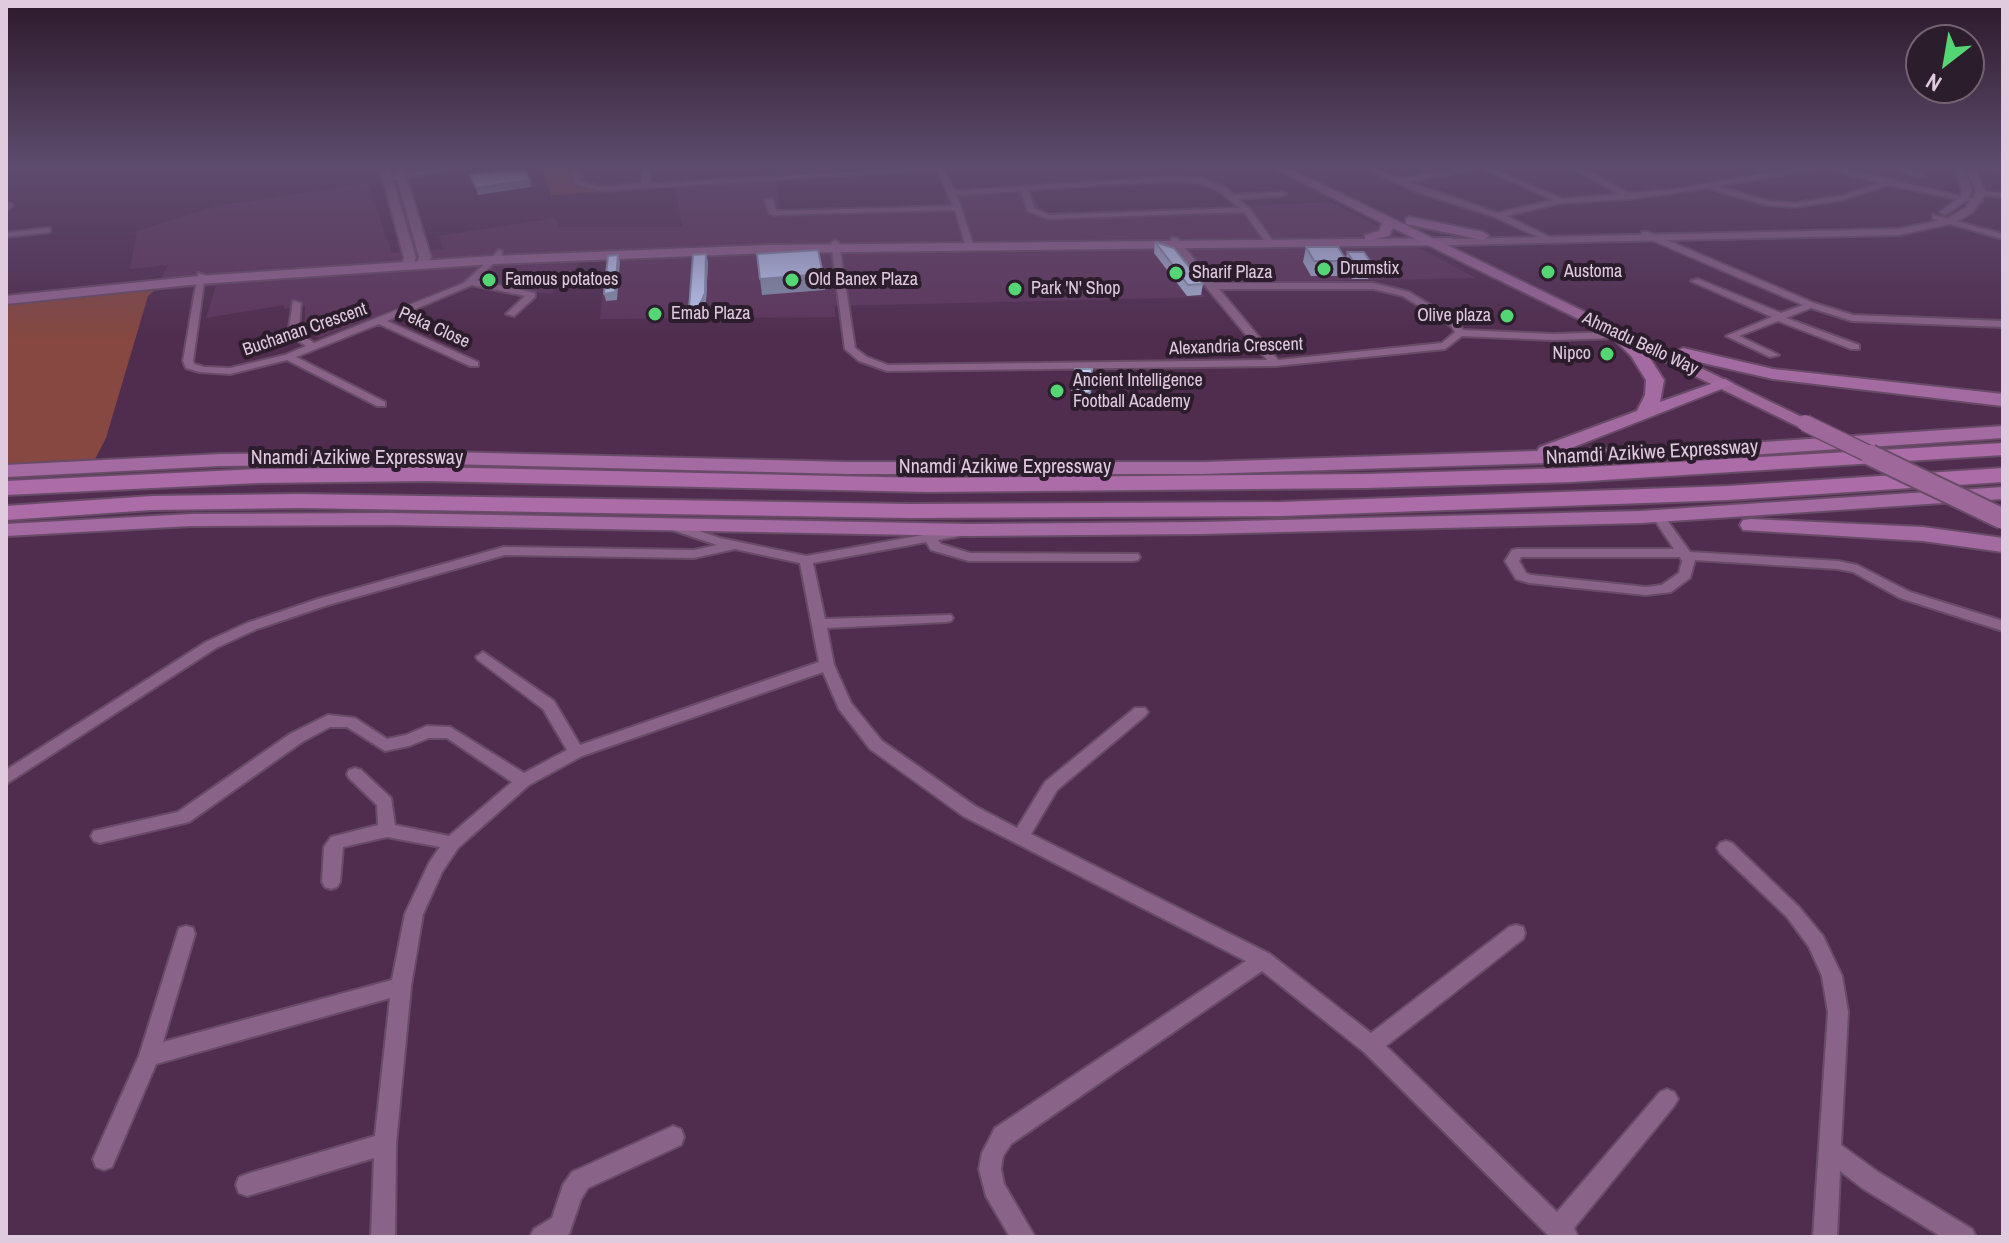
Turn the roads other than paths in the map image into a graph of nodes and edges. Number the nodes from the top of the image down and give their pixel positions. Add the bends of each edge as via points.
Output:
1 (404, 225) edge
2 (410, 225) edge
3 (964, 225) edge
4 (1258, 225) edge
5 (1388, 225) edge
6 (1396, 225) edge
7 (1415, 225) edge
8 (1427, 225) edge
9 (1518, 225) edge
10 (1889, 225) edge
11 (1927, 225) edge
12 (1963, 225) edge
13 (47, 230) dead end
14 (6, 235) edge
15 (1649, 237) junction
16 (2003, 237) edge
17 (1370, 238) junction
18 (1545, 238) junction
19 (1486, 239) junction
20 (1270, 241) junction
21 (1433, 241) junction
22 (1176, 242) junction
23 (970, 244) junction
24 (835, 246) junction
25 (496, 256) junction
26 (417, 260) junction
27 (1494, 262) junction
28 (200, 277) junction
29 (1695, 281) dead end
30 (472, 282) junction
31 (1210, 286) junction
32 (6, 297) edge
33 (296, 303) dead end
34 (1811, 305) junction
35 (511, 314) dead end
36 (1780, 317) junction
37 (380, 321) junction
38 (2003, 324) edge
39 (1460, 333) junction
40 (1618, 335) junction
41 (314, 347) junction
42 (1855, 347) dead end
43 (1683, 353) junction
44 (1774, 355) dead end
45 (288, 357) junction
46 (1275, 363) junction
47 (474, 364) dead end
48 (1773, 374) junction
49 (1731, 382) junction
50 (2003, 400) edge
51 (381, 404) dead end
52 (1646, 411) junction
53 (1811, 420) junction
54 (2003, 432) edge
55 (2003, 449) edge
56 (1523, 459) junction
57 (1202, 468) junction
58 (6, 471) edge
59 (2003, 475) edge
60 (1077, 485) junction
61 (6, 488) edge
62 (2003, 493) edge
63 (299, 501) junction
64 (2003, 505) edge
65 (1281, 509) junction
66 (6, 513) edge
67 (1651, 518) junction
68 (391, 519) junction
69 (2003, 519) edge
70 (670, 525) junction
71 (1201, 528) junction
72 (6, 530) edge
73 (969, 530) junction
74 (930, 538) junction
75 (734, 545) junction
76 (2003, 545) edge
77 (1685, 555) junction
78 (1133, 557) dead end
79 (806, 560) junction
80 (946, 618) dead end
81 (819, 624) junction
82 (2003, 626) edge
83 (483, 657) dead end
84 (827, 665) junction
85 (1140, 712) dead end
86 (576, 752) junction
87 (355, 774) dead end
88 (6, 778) edge
89 (523, 781) junction
90 (387, 830) junction
91 (100, 836) dead end
92 (1021, 836) junction
93 (452, 843) junction
94 (1726, 848) dead end
95 (331, 882) dead end
96 (1516, 933) dead end
97 (186, 934) dead end
98 (1263, 960) junction
99 (401, 986) junction
100 (1371, 1045) junction
101 (149, 1056) junction
102 (1667, 1099) dead end
103 (673, 1137) dead end
104 (385, 1144) junction
105 (1829, 1150) junction
106 (104, 1159) dead end
107 (247, 1185) dead end
108 (1562, 1233) edge
109 (383, 1237) edge
110 (542, 1237) edge
111 (1023, 1237) edge
112 (1825, 1237) edge
113 (1964, 1237) edge

1 - 26 street
2 - 26 street
3 - 23 street
4 - 20 street
5 - 17 main road via 1384,233
6 - 21 main road, Ahmadu Bello Way
7 - 21 main road, Ahmadu Bello Way
8 - 19 main road
9 - 18 street
10 - 15 street
11 - 15 street via 1875,234
12 - 16 street
13 - 14 street
15 - 18 street
15 - 34 street
17 - 20 main road
17 - 21 main road
18 - 19 street
19 - 21 street
19 - 27 main road
20 - 21 main road
20 - 22 main road
21 - 27 main road, Ahmadu Bello Way
21 - 40 main road, Ahmadu Bello Way
22 - 23 main road
22 - 31 street
23 - 24 main road
24 - 25 main road
24 - 46 street, Alexandria Crescent via 850,349 887,368
25 - 26 main road
25 - 30 street, Buchanan Crescent
26 - 28 main road
27 - 43 main road, Ahmadu Bello Way
28 - 32 main road
28 - 45 street, Buchanan Crescent via 190,366 230,371
29 - 36 street
30 - 35 street via 531,293
30 - 37 street, Buchanan Crescent
31 - 39 street via 1373,286 1406,294 1455,324
31 - 46 street
33 - 41 street via 297,336
34 - 36 street
34 - 38 street via 1868,320
36 - 42 street
36 - 44 street via 1731,336
37 - 41 street, Buchanan Crescent
37 - 47 street, Peka Close
39 - 40 street
39 - 46 street, Alexandria Crescent via 1445,346
40 - 49 main road, Ahmadu Bello Way
40 - 52 highway via 1638,353 1655,380
41 - 45 street, Buchanan Crescent
43 - 48 highway
43 - 49 main road, Ahmadu Bello Way
45 - 51 street
48 - 49 highway
48 - 50 highway
49 - 52 highway
49 - 53 main road, Ahmadu Bello Way
52 - 56 highway
53 - 64 main road, Ahmadu Bello Way
53 - 69 main road, Ahmadu Bello Way, bridge
54 - 56 highway, Nnamdi Azikiwe Expressway
55 - 60 highway, Nnamdi Azikiwe Expressway via 1572,475
56 - 57 highway, Nnamdi Azikiwe Expressway
57 - 58 highway, Nnamdi Azikiwe Expressway via 848,468 418,458 220,460
57 - 60 highway
59 - 65 highway, Nnamdi Azikiwe Expressway via 1713,494
60 - 61 highway, Nnamdi Azikiwe Expressway via 428,474
62 - 67 highway
63 - 65 highway, Nnamdi Azikiwe Expressway via 910,511
63 - 66 highway, Nnamdi Azikiwe Expressway via 152,503
63 - 68 highway
65 - 71 highway
67 - 71 highway
67 - 76 highway via 1923,534
67 - 77 street
68 - 70 highway
68 - 72 highway via 191,520
70 - 73 highway
70 - 75 street
71 - 73 highway
73 - 74 street
74 - 78 street via 936,547 969,557
74 - 79 street
75 - 79 street
75 - 88 street via 694,554 504,551 323,602 211,645
77 - 77 street via 1517,553 1512,561 1529,579 1656,591 1685,575
77 - 82 street via 1848,567 1905,595
79 - 81 street
80 - 81 street
81 - 84 street
83 - 86 street via 549,705
84 - 86 street
84 - 92 street via 844,705 876,745 947,798
85 - 92 street via 1051,786
86 - 89 street
87 - 90 street via 385,803
89 - 91 street via 450,733 427,732 385,745 350,722 328,721 183,817
89 - 93 street
90 - 93 street
90 - 95 street via 337,842
92 - 98 street
93 - 99 street via 414,914
94 - 105 street via 1793,912 1816,942 1832,976 1838,1012
96 - 100 street
97 - 101 street
98 - 100 street
98 - 111 street via 1003,1136 990,1169 994,1188
99 - 101 street
99 - 104 street
100 - 108 street
101 - 106 street
102 - 108 street
103 - 110 street via 580,1180 563,1222
104 - 107 street
104 - 109 street
105 - 112 street
105 - 113 street

